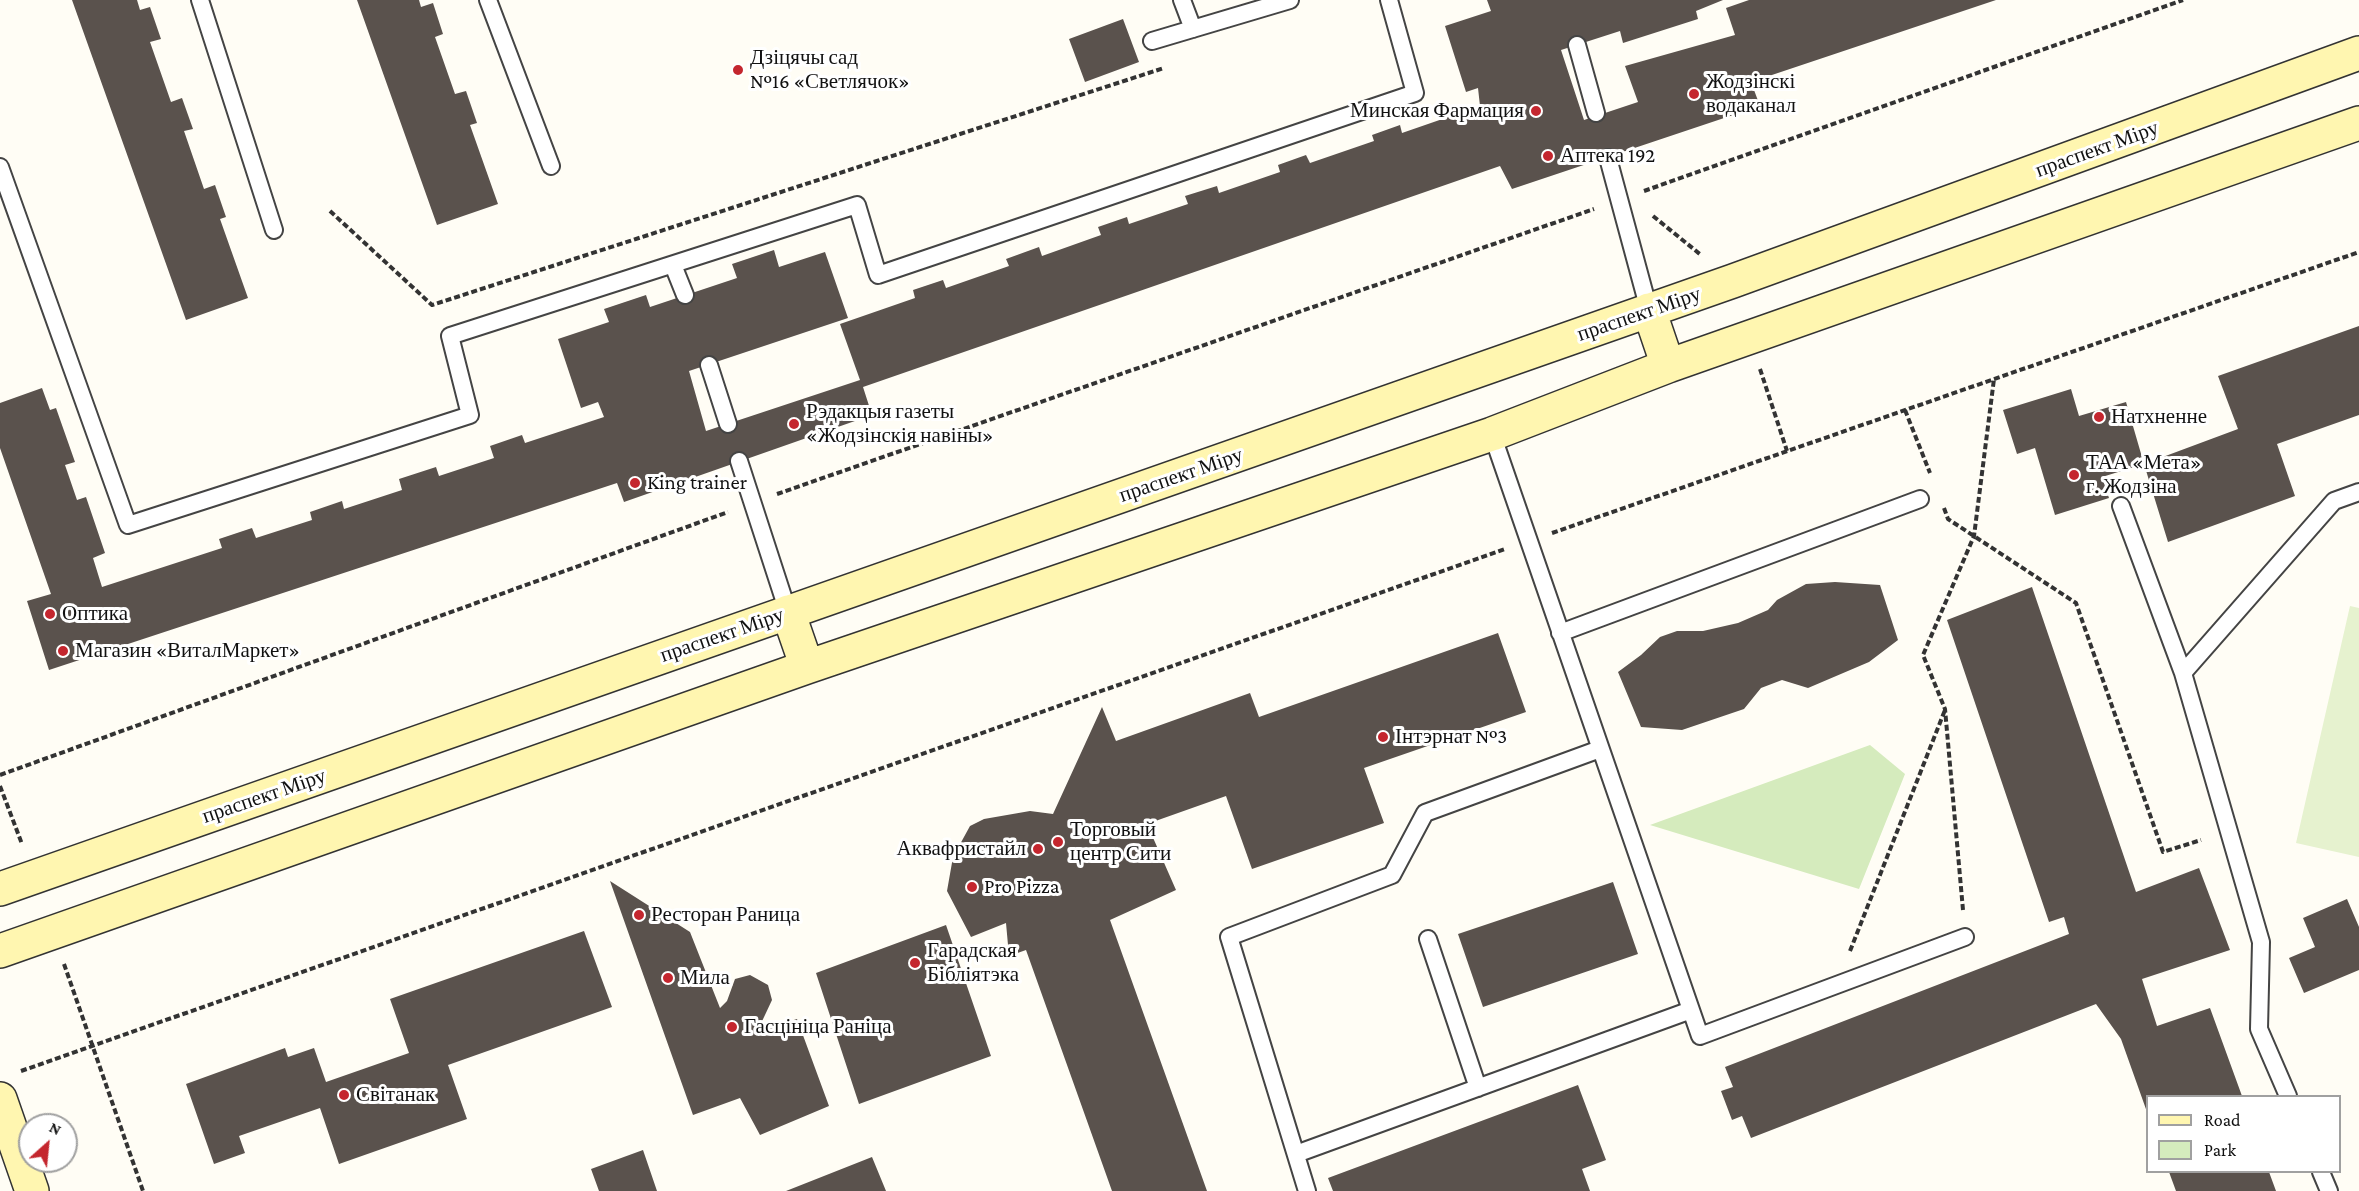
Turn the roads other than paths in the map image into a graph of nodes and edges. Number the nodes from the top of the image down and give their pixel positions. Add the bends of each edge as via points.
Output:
1 (200, 0) edge
2 (489, 0) edge
3 (1182, 0) edge
4 (1290, 0) edge
5 (1389, 0) edge
6 (1193, 29) junction
7 (1152, 41) dead end
8 (1577, 45) dead end
9 (2359, 53) edge
10 (1596, 113) dead end
11 (2359, 123) edge
12 (1608, 158) dead end
13 (551, 166) dead end
14 (0, 167) edge
15 (274, 230) dead end
16 (673, 264) junction
17 (685, 295) dead end
18 (1649, 310) junction
19 (709, 365) dead end
20 (1668, 366) junction
21 (728, 424) dead end
22 (1492, 434) junction
23 (739, 461) dead end
24 (2359, 492) edge
25 (1920, 499) dead end
26 (2121, 506) dead end
27 (788, 612) junction
28 (1560, 633) junction
29 (807, 667) junction
30 (2183, 673) junction
31 (1600, 749) junction
32 (0, 889) edge
33 (1965, 938) road end
34 (1428, 939) dead end
35 (0, 951) edge
36 (1691, 1010) junction
37 (5, 1087) edge
38 (1478, 1088) junction
39 (2288, 1095) edge
40 (1296, 1154) junction
41 (2321, 1173) edge
42 (32, 1191) edge
43 (1307, 1191) edge
44 (2329, 1191) edge

1 - 15 lane
2 - 13 lane
3 - 6 lane
4 - 6 lane
5 - 16 lane via 1415,93 878,275 857,205
6 - 7 lane
8 - 10 lane
9 - 18 main road, праспект Міру
11 - 20 main road
12 - 18 lane
14 - 16 lane via 128,525 470,414 450,336
16 - 17 lane
18 - 20 main road
18 - 27 main road, праспект Міру
19 - 21 lane
20 - 22 main road
22 - 28 lane
22 - 29 main road
23 - 27 lane
24 - 30 lane via 2334,501
25 - 28 lane
26 - 30 lane
27 - 29 main road
27 - 32 main road, праспект Міру
28 - 31 lane
29 - 35 main road
30 - 39 lane via 2261,942 2259,1029
31 - 36 lane
31 - 40 lane via 1425,813 1392,875 1229,937
33 - 36 lane via 1700,1036
34 - 38 lane
36 - 38 lane
37 - 42 main road
38 - 40 lane
40 - 43 lane
41 - 44 lane

